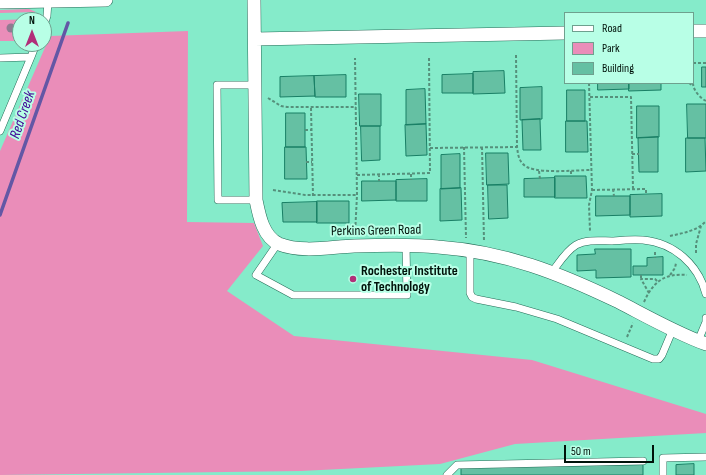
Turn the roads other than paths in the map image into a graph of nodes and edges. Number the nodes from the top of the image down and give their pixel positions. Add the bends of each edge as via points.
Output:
1 (106, 0) edge
2 (254, 0) edge
3 (48, 1) junction
4 (0, 2) edge
5 (47, 12) edge
6 (694, 31) edge
7 (706, 31) edge
8 (564, 34) edge
9 (255, 39) junction
10 (33, 52) edge
11 (31, 57) junction
12 (0, 58) edge
13 (254, 87) junction
14 (0, 131) edge
15 (256, 200) junction
16 (278, 243) junction
17 (406, 245) junction
18 (468, 250) junction
19 (552, 272) junction
20 (706, 294) edge
21 (706, 318) edge
22 (673, 329) junction
23 (702, 343) edge
24 (706, 457) edge
25 (643, 461) dead end
26 (447, 475) edge
27 (663, 475) edge

1 - 3 street
2 - 9 street
3 - 4 street
3 - 5 lane
6 - 7 street
8 - 9 street
9 - 13 street
10 - 11 lane
11 - 12 lane
11 - 14 lane
13 - 15 street
13 - 15 lane via 217,85 218,200
15 - 16 street via 259,216 268,234
16 - 17 street, Perkins Green Road via 305,249
16 - 17 lane via 256,275 293,296 406,295
17 - 18 street, Perkins Green Road
18 - 19 street, Perkins Green Road via 520,261
18 - 22 lane via 472,298 557,319 653,359 659,359 662,355
19 - 20 lane via 567,253 583,242 643,240 659,243 681,255 699,273
19 - 22 street, Perkins Green Road
21 - 23 lane
22 - 23 street, Perkins Green Road
24 - 27 lane via 663,458
25 - 26 lane via 457,465

